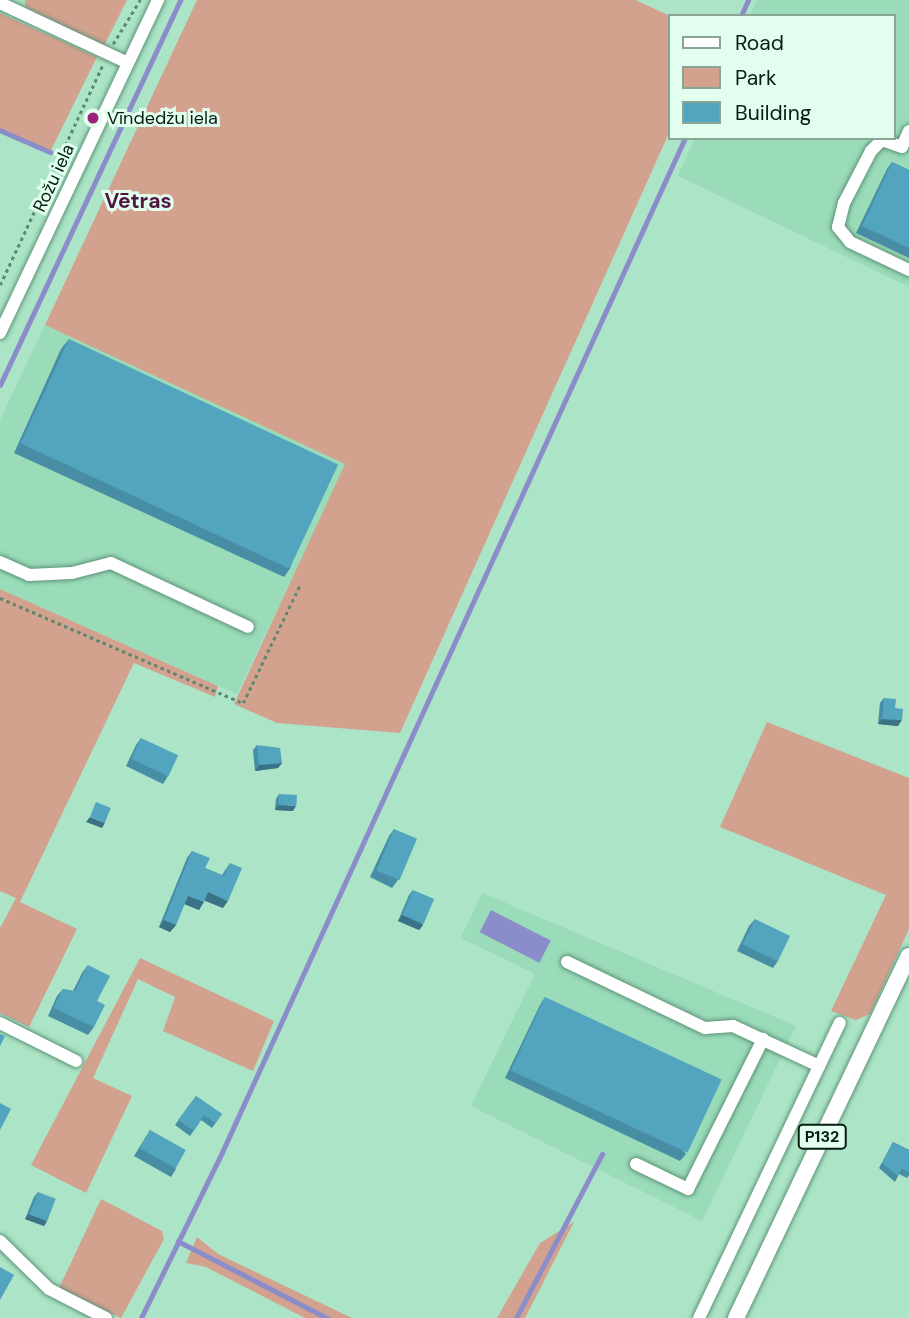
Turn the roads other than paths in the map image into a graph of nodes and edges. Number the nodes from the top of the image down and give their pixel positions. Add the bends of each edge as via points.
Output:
1 (158, 0) edge
2 (0, 3) edge
3 (128, 63) junction
4 (909, 131) edge
5 (909, 270) edge
6 (0, 333) edge
7 (0, 562) edge
8 (248, 627) dead end
9 (909, 956) edge
10 (568, 962) dead end
11 (0, 1023) edge
12 (840, 1023) dead end
13 (763, 1040) junction
14 (76, 1061) dead end
15 (819, 1066) junction
16 (636, 1164) dead end
17 (0, 1241) edge
18 (106, 1318) edge
19 (699, 1318) edge
20 (736, 1318) edge

1 - 3 street, Rožu iela
2 - 3 street
3 - 6 street, Rožu iela
4 - 5 street via 902,147 881,140 871,151 844,204 838,227 850,242
7 - 8 street via 29,575 72,573 111,563
9 - 20 main road, P132
10 - 13 street via 705,1028 733,1026
11 - 14 street
12 - 15 street
13 - 15 street
13 - 16 street via 688,1189
15 - 19 street
17 - 18 street via 49,1289

